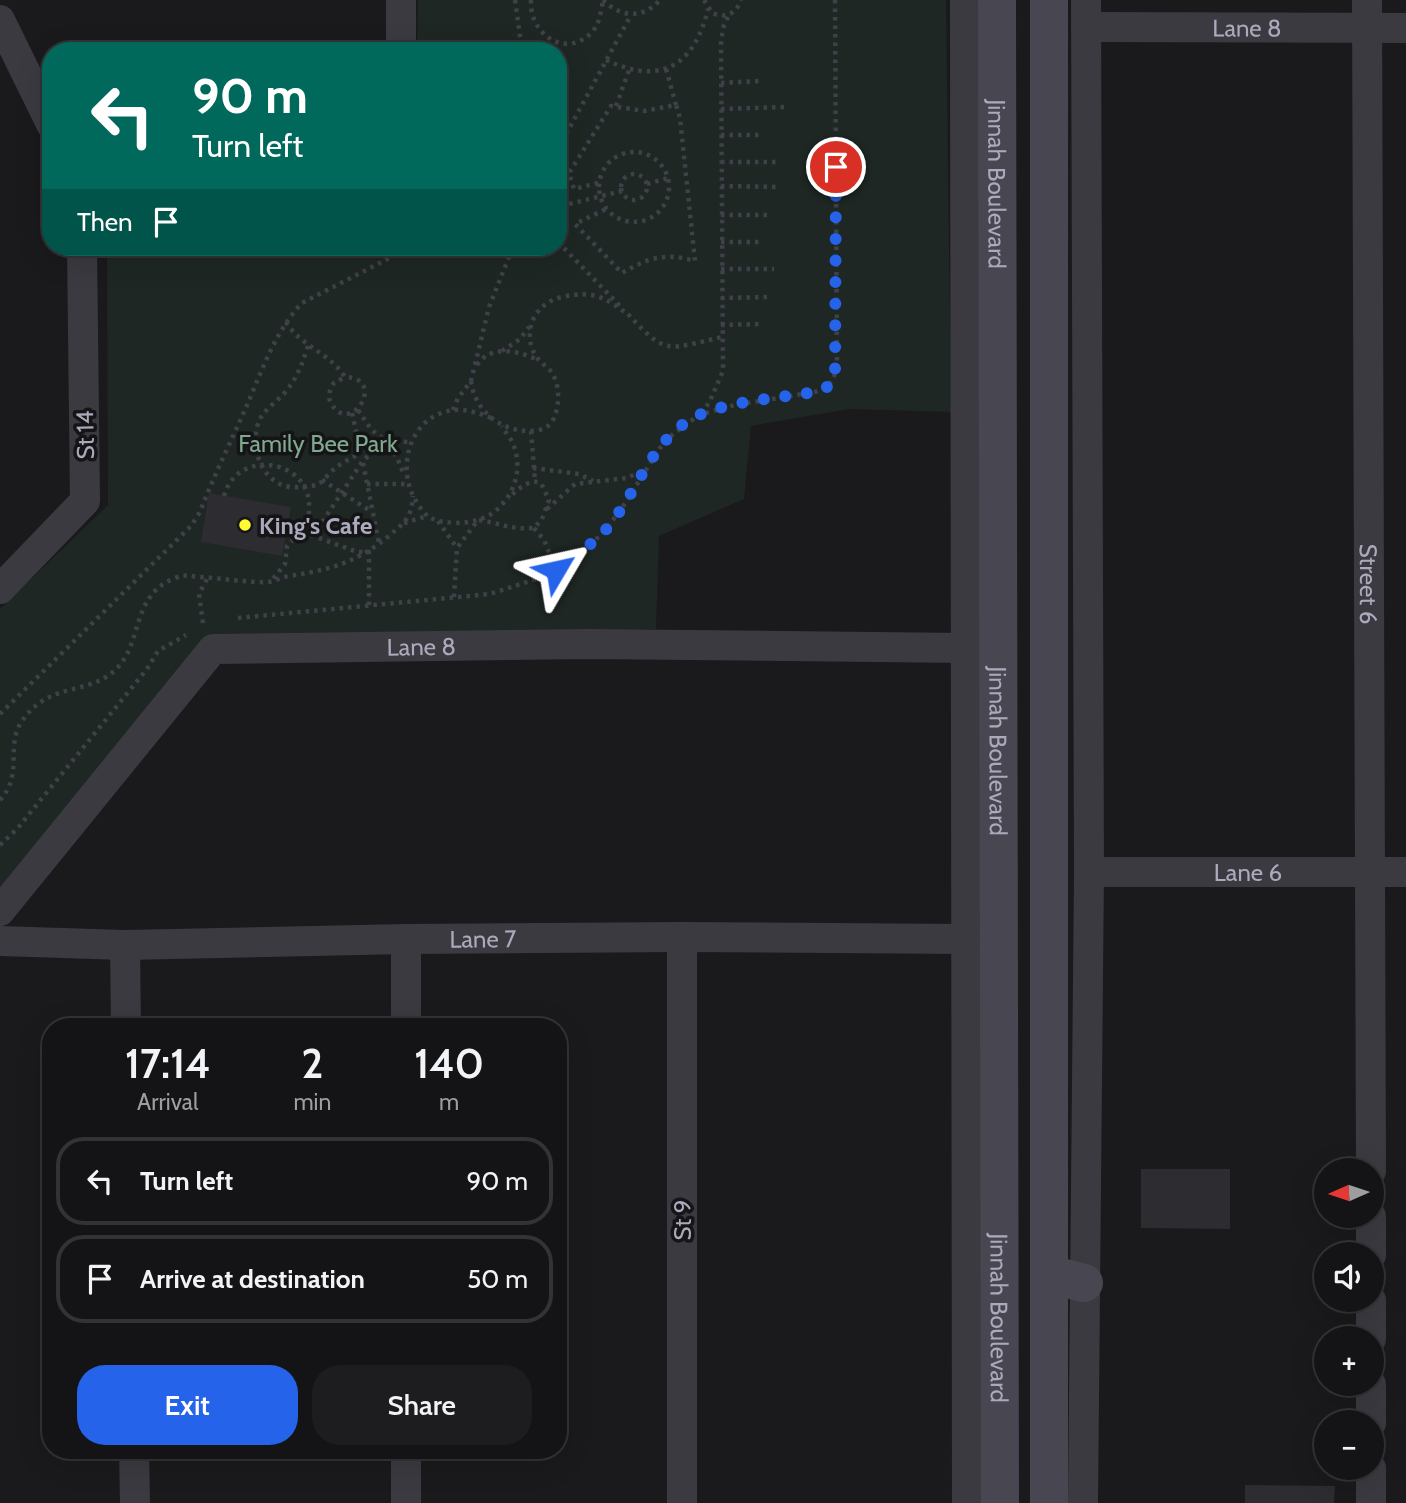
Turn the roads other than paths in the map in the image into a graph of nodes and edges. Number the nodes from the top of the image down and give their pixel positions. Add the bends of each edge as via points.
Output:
1 (401, 0) edge
2 (965, 0) edge
3 (997, 0) edge
4 (1049, 0) edge
5 (1086, 14) edge
6 (1367, 14) edge
7 (0, 20) edge
8 (1406, 28) edge
9 (401, 42) edge
10 (42, 106) edge
11 (82, 256) edge
12 (0, 589) edge
13 (965, 648) junction
14 (1089, 872) junction
15 (1370, 872) junction
16 (1406, 872) edge
17 (0, 911) edge
18 (682, 937) junction
19 (406, 939) junction
20 (966, 939) junction
21 (0, 941) edge
22 (125, 945) junction
23 (127, 1018) edge
24 (406, 1018) edge
25 (1370, 1158) edge
26 (1066, 1279) junction
27 (134, 1459) edge
28 (406, 1459) edge
29 (1371, 1480) edge
30 (135, 1503) edge
31 (406, 1503) edge
32 (682, 1503) edge
33 (967, 1503) edge
34 (1000, 1503) edge
35 (1049, 1503) edge
36 (1083, 1503) edge
37 (1371, 1503) edge

1 - 9 street
2 - 13 street
3 - 34 street, Jinnah Boulevard
4 - 26 street, Jinnah Boulevard
5 - 6 street, Lane 8
5 - 14 street
6 - 8 street, Lane 8
6 - 15 street, Street 6
7 - 10 street
11 - 12 street, St 14 via 85,501
13 - 17 street, Lane 8 via 589,644 213,649
13 - 20 street
14 - 15 street, Lane 6
14 - 26 street
15 - 16 street, Lane 6
15 - 25 street, Street 6
18 - 19 street, Lane 7
18 - 20 street, Lane 7
18 - 32 street, St 9
19 - 22 street, Lane 7
19 - 24 street
20 - 33 street
21 - 22 street, Lane 7
22 - 23 street
26 - 35 street, Jinnah Boulevard
26 - 36 street
27 - 30 street
28 - 31 street
29 - 37 street

